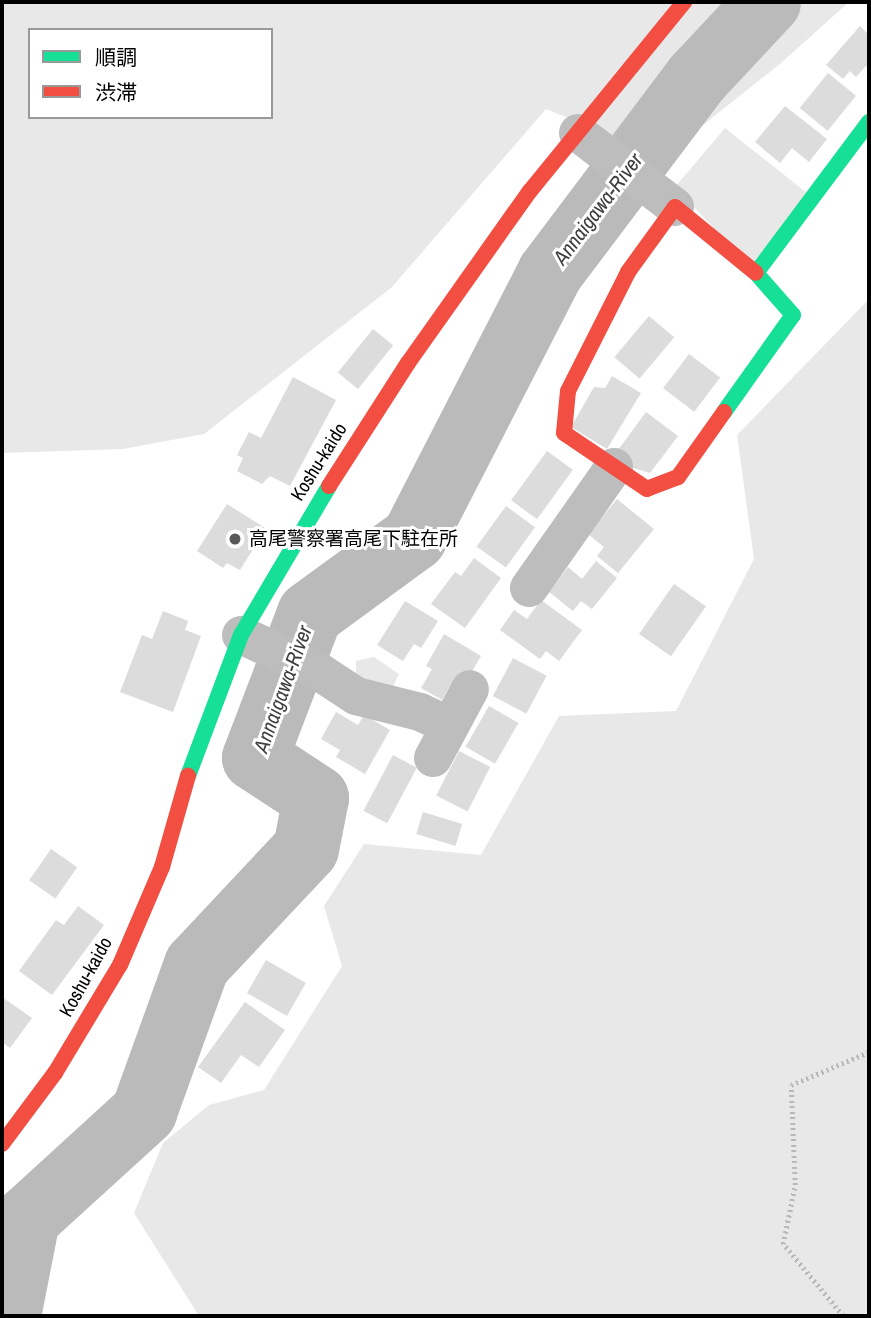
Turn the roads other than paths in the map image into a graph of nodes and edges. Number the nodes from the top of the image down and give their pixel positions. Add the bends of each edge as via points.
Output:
1 (684, 2) edge
2 (869, 122) edge
3 (592, 142) junction
4 (665, 198) junction
5 (757, 273) junction
6 (614, 467) junction
7 (529, 588) dead end
8 (258, 642) junction
9 (470, 689) dead end
10 (2, 1144) edge

1 - 3 main road, Koshu-kaido
2 - 5 main road
3 - 4 street
3 - 8 main road, Koshu-kaido via 530,191 408,363 317,502
4 - 5 main road
4 - 6 main road via 568,391 564,433
5 - 6 main road via 793,315 678,477 647,489
6 - 7 street
8 - 9 street via 318,671 356,696 420,712 441,742
8 - 10 main road, Koshu-kaido via 189,774 162,867 120,965 55,1073

